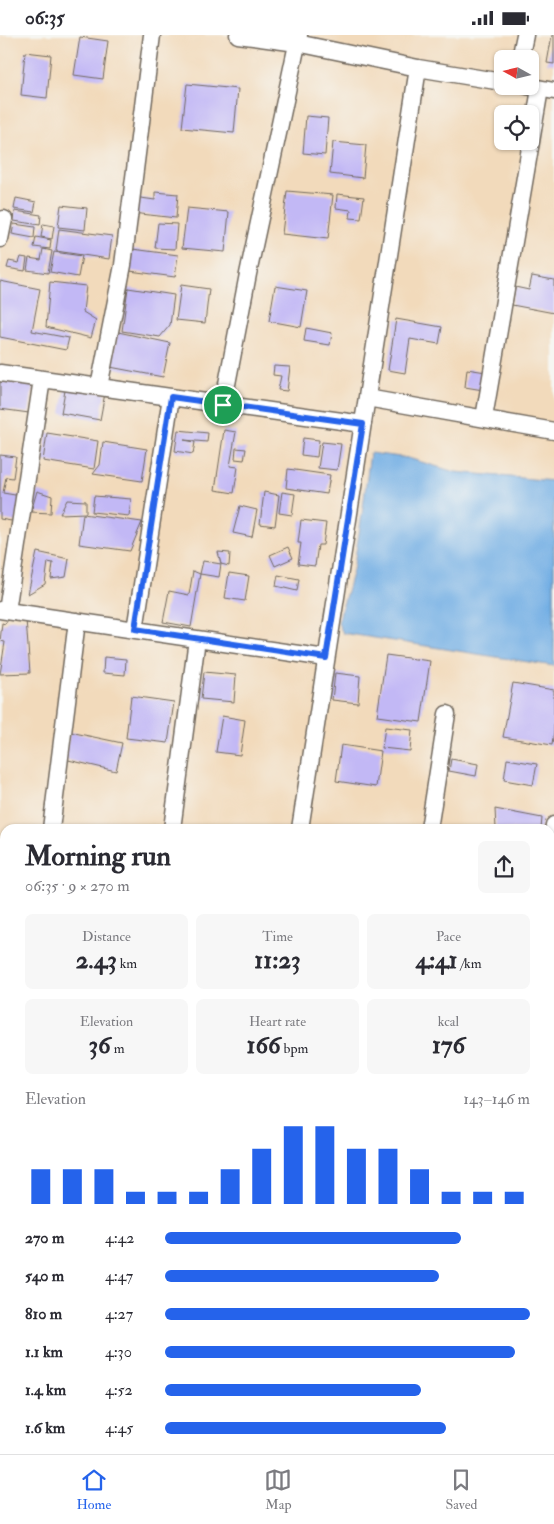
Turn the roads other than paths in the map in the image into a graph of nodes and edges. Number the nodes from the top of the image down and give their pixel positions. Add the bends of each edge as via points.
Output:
1 (152, 35) edge
2 (238, 35) edge
3 (525, 35) edge
4 (298, 39) edge
5 (522, 50) edge
6 (418, 68) junction
7 (494, 81) edge
8 (540, 89) edge
9 (4, 219) dead end
10 (0, 239) edge
11 (0, 373) edge
12 (42, 379) junction
13 (99, 387) junction
14 (171, 397) junction
15 (367, 398) junction
16 (223, 405) junction
17 (484, 418) junction
18 (363, 424) junction
19 (554, 431) edge
20 (4, 610) edge
21 (78, 621) junction
22 (135, 629) junction
23 (197, 639) junction
24 (326, 658) junction
25 (447, 714) dead end
26 (53, 824) edge
27 (173, 824) edge
28 (301, 824) edge
29 (431, 824) edge

1 - 13 street via 123,265
2 - 4 street
3 - 5 street
4 - 6 street
4 - 16 street
6 - 7 street
6 - 15 street
8 - 17 street
9 - 10 street
11 - 12 street
12 - 13 street
12 - 20 street
13 - 14 street
14 - 16 street
14 - 22 street
15 - 17 street
15 - 18 street
16 - 18 street
17 - 19 street
18 - 24 street
20 - 21 street
21 - 22 street
21 - 26 street
22 - 23 street
23 - 24 street
23 - 27 street
24 - 28 street
25 - 29 street

